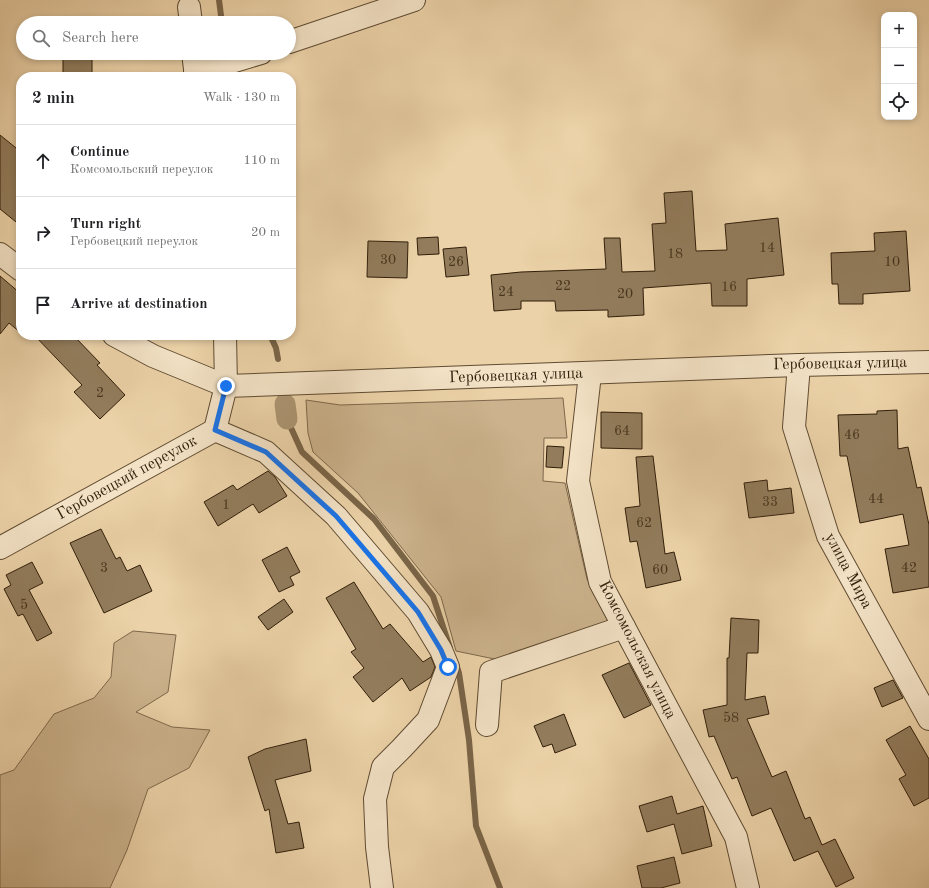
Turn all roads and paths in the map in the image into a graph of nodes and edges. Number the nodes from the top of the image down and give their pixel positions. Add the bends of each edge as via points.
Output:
1 (414, 0) edge
2 (296, 40) edge
3 (243, 60) edge
4 (195, 68) edge
5 (0, 254) edge
6 (16, 266) edge
7 (123, 340) edge
8 (225, 340) edge
9 (929, 362) edge
10 (799, 365) junction
11 (590, 374) junction
12 (226, 386) junction
13 (215, 430) junction
14 (0, 548) edge
15 (624, 627) junction
16 (929, 720) edge
17 (487, 725) dead end
18 (382, 888) edge
19 (748, 888) edge

1 - 2 street
3 - 4 street via 218,67
5 - 6 street
7 - 12 street, Гербовецкая улица via 153,356
8 - 12 street, Гербовецкий переулок
9 - 10 street, Гербовецкая улица
10 - 11 street, Гербовецкая улица
10 - 16 street, улица Мира via 794,427 828,536
11 - 12 street, Гербовецкая улица
11 - 15 street, Комсомольская улица via 578,481 600,582
12 - 13 street, Гербовецкий переулок
13 - 14 street, Гербовецкий переулок
13 - 18 street via 266,452 336,516 418,612 448,667 428,720 382,767 375,798
15 - 17 street via 491,672
15 - 19 street, Комсомольская улица via 736,836

